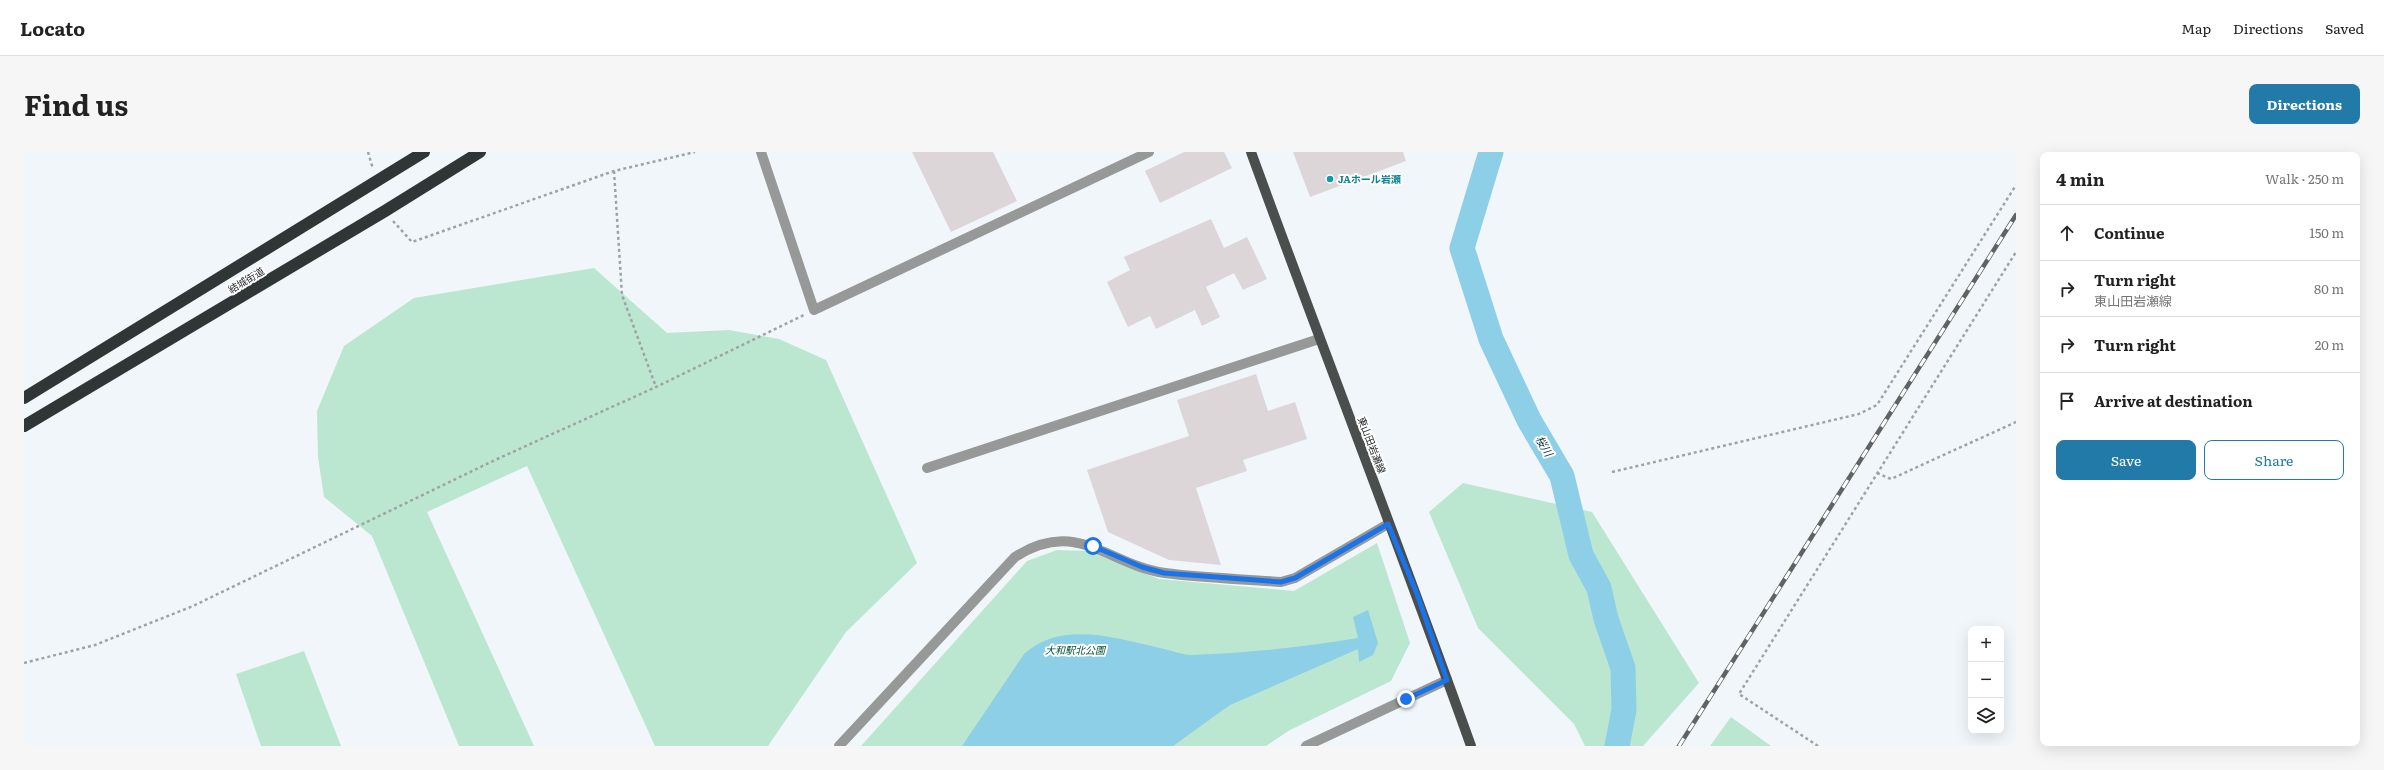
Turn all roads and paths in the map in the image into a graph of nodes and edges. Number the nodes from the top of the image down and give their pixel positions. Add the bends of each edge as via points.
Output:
1 (368, 152) edge
2 (424, 152) edge
3 (480, 152) edge
4 (695, 152) edge
5 (761, 152) edge
6 (1149, 152) edge
7 (1251, 152) edge
8 (373, 170) dead end
9 (614, 171) junction
10 (2016, 185) edge
11 (385, 211) junction
12 (2016, 252) edge
13 (814, 310) junction
14 (1319, 339) junction
15 (656, 387) junction
16 (24, 398) edge
17 (2016, 422) edge
18 (24, 426) edge
19 (926, 468) dead end
20 (1612, 472) dead end
21 (1877, 472) junction
22 (1388, 524) junction
23 (24, 663) edge
24 (1447, 680) junction
25 (839, 746) edge
26 (1306, 746) edge
27 (1471, 746) edge
28 (1818, 746) edge

1 - 8 path
2 - 16 highway, 結城街道
3 - 11 highway, 結城街道
4 - 9 path
5 - 13 street
6 - 13 street
7 - 14 main road, 東山田岩瀬線
9 - 11 path via 412,242
9 - 15 path via 622,295
10 - 20 path via 1877,405 1859,414
11 - 18 highway, 結城街道
12 - 21 path
13 - 15 path
14 - 19 street
14 - 22 main road, 東山田岩瀬線
15 - 23 path via 494,460 193,606 95,645
17 - 21 path via 1891,479
21 - 28 path via 1739,694
22 - 24 main road, 東山田岩瀬線 via 1417,594
22 - 25 street via 1295,578 1281,582 1164,573 1079,543 1058,542 1026,550 1015,558
24 - 26 street
24 - 27 main road, 東山田岩瀬線

